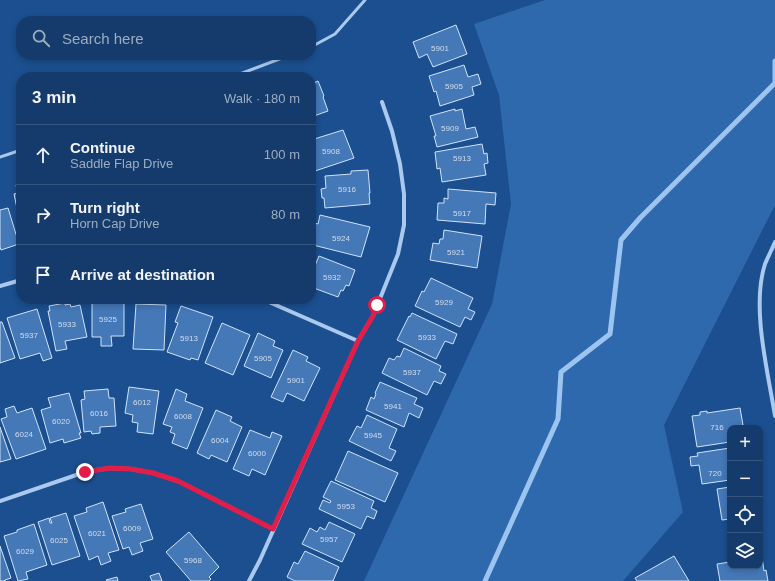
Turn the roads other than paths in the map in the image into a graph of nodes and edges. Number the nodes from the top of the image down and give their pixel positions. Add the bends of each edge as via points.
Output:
1 (365, 0) edge
2 (316, 44) edge
3 (277, 60) edge
4 (245, 72) edge
5 (382, 102) dead end
6 (16, 152) edge
7 (0, 157) edge
8 (775, 242) edge
9 (16, 281) edge
10 (0, 286) edge
11 (273, 304) edge
12 (358, 341) junction
13 (775, 416) edge
14 (0, 501) edge
15 (273, 529) junction
16 (249, 581) edge

1 - 2 lane via 335,34
3 - 4 lane
5 - 12 street via 400,164 404,194 404,225 398,254 373,316
6 - 7 lane
8 - 13 street via 765,265 760,295 760,328
9 - 10 street
11 - 12 street
12 - 15 street
14 - 15 street via 85,472 110,468 131,469 178,481
15 - 16 street

